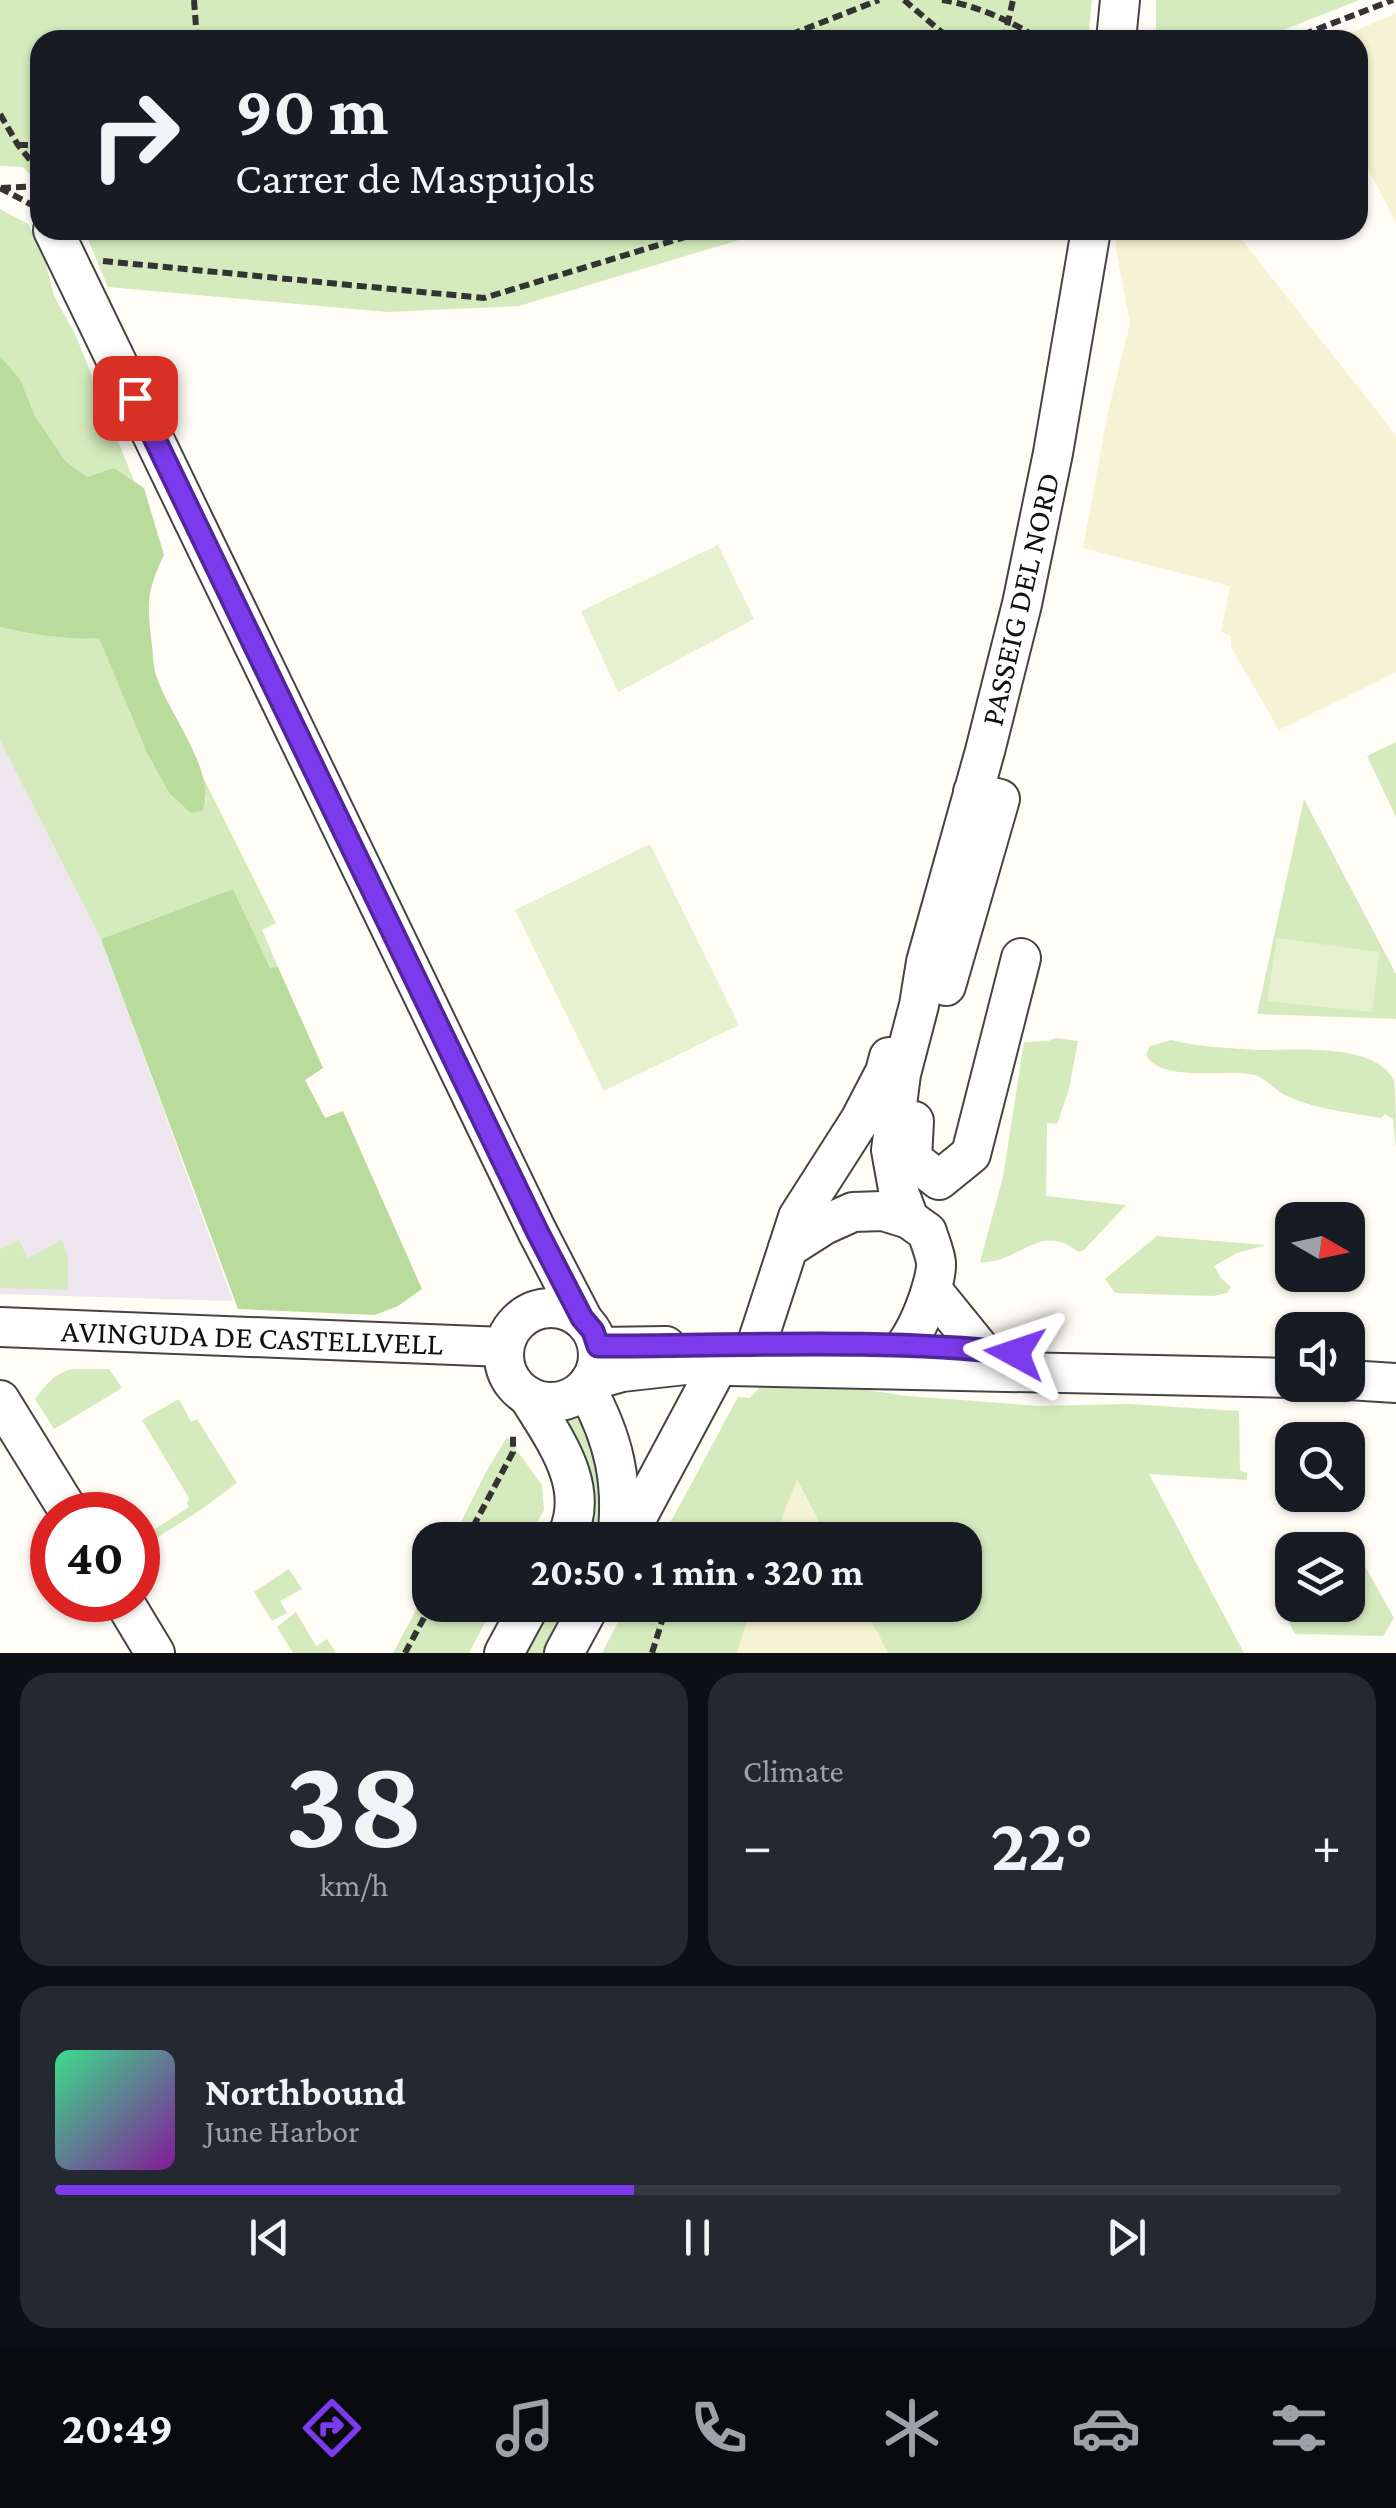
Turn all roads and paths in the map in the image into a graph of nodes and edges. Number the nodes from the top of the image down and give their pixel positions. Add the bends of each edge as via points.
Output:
1 (194, 0) edge
2 (879, 0) edge
3 (904, 0) edge
4 (942, 0) edge
5 (1013, 0) edge
6 (1120, 0) edge
7 (1393, 0) edge
8 (1007, 22) junction
9 (196, 30) edge
10 (802, 30) edge
11 (939, 30) edge
12 (1006, 30) edge
13 (1026, 30) edge
14 (1117, 30) edge
15 (1315, 30) edge
16 (0, 114) edge
17 (18, 145) junction
18 (30, 145) edge
19 (30, 160) edge
20 (30, 186) edge
21 (0, 188) edge
22 (30, 204) edge
23 (675, 240) edge
24 (1089, 240) edge
25 (60, 244) edge
26 (973, 792) junction
27 (1022, 958) dead end
28 (926, 962) junction
29 (909, 1219) junction
30 (537, 1231) junction
31 (788, 1248) junction
32 (933, 1291) junction
33 (0, 1327) edge
34 (513, 1332) junction
35 (905, 1347) junction
36 (980, 1349) junction
37 (589, 1358) junction
38 (739, 1360) junction
39 (1227, 1375) junction
40 (1275, 1377) edge
41 (1365, 1381) edge
42 (1396, 1382) edge
43 (0, 1400) edge
44 (521, 1409) junction
45 (56, 1492) edge
46 (476, 1522) edge
47 (573, 1522) edge
48 (621, 1522) edge
49 (633, 1522) edge
50 (137, 1622) edge
51 (422, 1622) edge
52 (521, 1622) edge
53 (581, 1622) edge
54 (662, 1622) edge
55 (156, 1653) edge
56 (405, 1653) edge
57 (504, 1653) edge
58 (564, 1653) edge
59 (652, 1653) edge

1 - 9 path
2 - 10 path
3 - 11 path
4 - 8 path
5 - 8 path
6 - 14 street
7 - 15 path
8 - 12 path
8 - 13 path
16 - 17 path
17 - 18 path
17 - 19 path
20 - 21 path
21 - 22 path
23 - 25 path via 484,298
24 - 26 street, PASSEIG DEL NORD via 1054,453
25 - 30 street
26 - 27 street via 1000,799 915,1100 912,1160 939,1180 972,1154
26 - 28 street, PASSEIG DEL NORD
28 - 29 street, PASSEIG DEL NORD via 891,1150
28 - 31 street, PASSEIG DEL NORD via 885,1072 798,1217
29 - 31 street via 854,1212
29 - 32 street, PASSEIG DEL NORD via 928,1232 936,1263
30 - 34 street
30 - 37 street
31 - 38 street, PASSEIG DEL NORD
32 - 35 street
32 - 36 street
33 - 34 street, AVINGUDA DE CASTELLVELL
34 - 37 street via 536,1309 568,1309
34 - 44 street via 508,1374
35 - 36 street
35 - 38 street via 876,1360
36 - 39 street
37 - 38 street via 638,1370
37 - 44 street via 578,1395
37 - 48 street via 620,1480
38 - 39 street
38 - 49 street
39 - 40 street
41 - 42 street
43 - 45 street
44 - 46 path via 513,1452
44 - 47 street via 559,1448 574,1487
50 - 55 street
51 - 56 path
52 - 57 street
53 - 58 street
54 - 59 path

